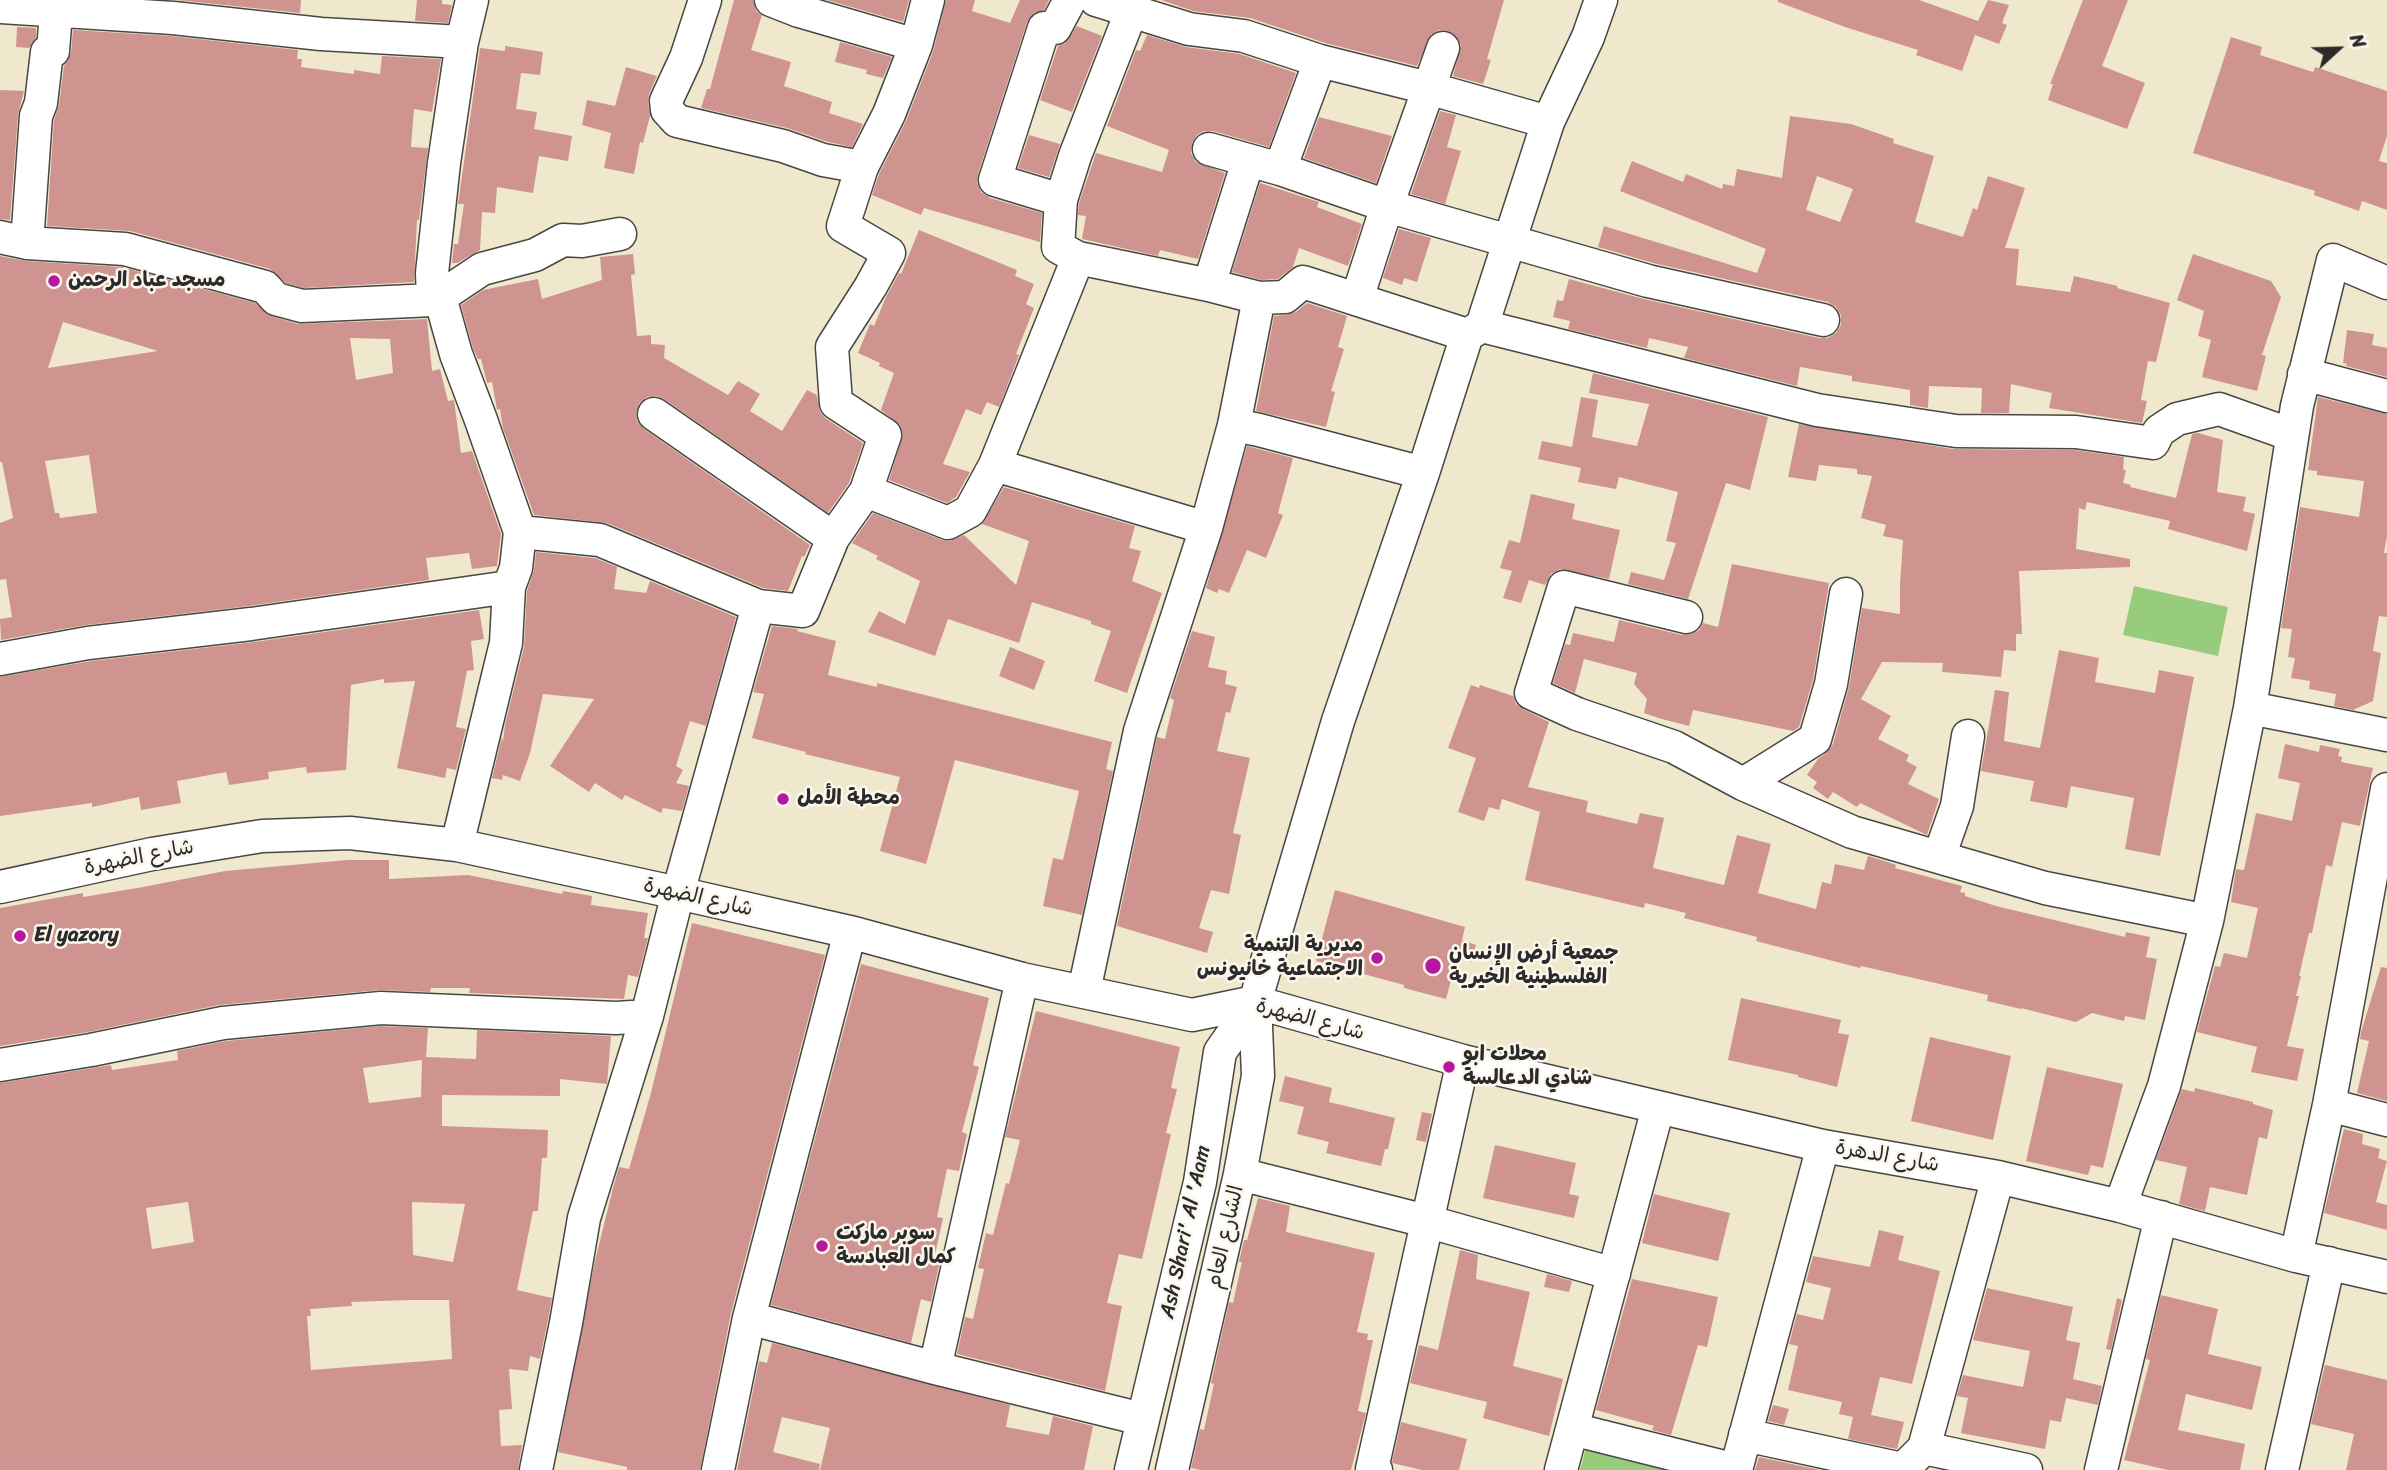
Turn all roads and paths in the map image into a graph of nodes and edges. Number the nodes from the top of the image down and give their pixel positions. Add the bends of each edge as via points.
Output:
1 (472, 0) edge
2 (705, 0) edge
3 (771, 0) edge
4 (928, 0) edge
5 (1070, 0) edge
6 (1096, 0) edge
7 (1601, 0) edge
8 (1132, 6) edge
9 (0, 7) edge
10 (56, 12) junction
11 (461, 42) junction
12 (916, 45) junction
13 (1443, 47) dead end
14 (1320, 61) junction
15 (1428, 88) junction
16 (1548, 122) junction
17 (1209, 149) dead end
18 (1248, 161) junction
19 (862, 167) junction
20 (1280, 169) junction
21 (1061, 200) junction
22 (1387, 206) junction
23 (620, 234) dead end
24 (13, 240) edge
25 (1509, 242) junction
26 (1078, 258) junction
27 (2387, 283) edge
28 (1209, 285) junction
29 (437, 298) junction
30 (1259, 298) junction
31 (1357, 299) junction
32 (1823, 320) dead end
33 (1475, 330) junction
34 (2304, 374) junction
35 (2387, 397) edge
36 (654, 414) dead end
37 (1234, 425) junction
38 (2292, 435) junction
39 (995, 465) junction
40 (1423, 473) junction
41 (866, 491) junction
42 (1206, 528) junction
43 (520, 532) junction
44 (833, 538) junction
45 (509, 587) junction
46 (1846, 594) dead end
47 (758, 606) junction
48 (1686, 617) dead end
49 (0, 659) edge
50 (2250, 708) junction
51 (2387, 735) edge
52 (1968, 736) dead end
53 (1742, 784) junction
54 (2387, 789) edge
55 (457, 845) junction
56 (1939, 857) junction
57 (0, 887) edge
58 (678, 893) junction
59 (2207, 921) junction
60 (850, 932) junction
61 (1022, 979) junction
62 (1084, 992) junction
63 (1255, 1002) junction
64 (647, 1016) junction
65 (1387, 1041) joint
66 (1463, 1061) junction
67 (0, 1065) edge
68 (2329, 1105) junction
69 (1658, 1108) junction
70 (2387, 1120) edge
71 (1823, 1146) junction
72 (1240, 1174) junction
73 (1998, 1177) junction
74 (2120, 1206) junction
75 (2161, 1217) junction
76 (1426, 1221) junction
77 (2296, 1255) junction
78 (2329, 1264) junction
79 (1614, 1274) junction
80 (2387, 1278) edge
81 (749, 1318) junction
82 (934, 1368) junction
83 (1142, 1419) junction
84 (1572, 1429) junction
85 (1745, 1435) junction
86 (1909, 1462) edge
87 (540, 1469) edge
88 (718, 1470) edge
89 (1131, 1470) edge
90 (1172, 1470) edge
91 (1376, 1470) edge
92 (1561, 1470) edge
93 (1736, 1470) edge
94 (2026, 1470) edge
95 (2101, 1470) edge
96 (2282, 1470) edge

1 - 11 street
2 - 19 street via 666,101 677,121
3 - 12 street
4 - 12 street
5 - 21 street via 1055,29 1044,28 995,180
6 - 8 street
7 - 16 street
8 - 14 street via 1189,29 1244,36
8 - 21 street
9 - 10 street
10 - 11 street
10 - 24 street via 53,51 47,52
11 - 29 street via 432,272
12 - 19 street via 890,114
13 - 15 street
14 - 15 street
14 - 20 street
15 - 16 street
15 - 22 street
16 - 25 street
17 - 18 street
18 - 20 street
18 - 28 street
19 - 41 street via 843,226 889,253 832,347 836,403 885,435
20 - 22 street
21 - 26 street via 1058,247
22 - 25 street
22 - 31 street
23 - 29 street via 563,240 535,256 482,269
24 - 29 street via 125,249 265,287 276,299 302,306
25 - 32 street via 1648,281
25 - 33 street
26 - 28 street
26 - 39 street
27 - 34 street via 2333,260
28 - 30 street
29 - 43 street
30 - 31 street via 1285,297 1303,282
30 - 37 street
31 - 33 street
33 - 38 street via 1817,410 1956,431 2076,432 2153,443 2159,431 2177,419 2218,409
33 - 40 street
34 - 35 street
34 - 38 street
36 - 44 street
37 - 40 street
37 - 42 street
38 - 50 street
39 - 41 street via 970,511 948,523
39 - 42 street
40 - 63 street via 1338,721
41 - 44 street
42 - 62 street via 1140,732
43 - 45 street
43 - 47 street via 600,540
44 - 47 street via 803,611
45 - 49 street via 88,643
45 - 55 street via 506,643
46 - 53 street via 1831,684 1815,739
47 - 58 street
48 - 53 street via 1564,587 1531,693 1674,747
50 - 51 street
50 - 59 street
52 - 56 street via 1957,806
53 - 56 street via 1852,832
54 - 68 street
55 - 57 street, شارع الضهرة via 350,833 262,835
55 - 58 street, شارع الضهرة
56 - 59 street via 2045,888
58 - 60 street, شارع الضهرة
58 - 64 street
59 - 74 street via 2164,1086
60 - 61 street, شارع الضهرة
60 - 81 street
61 - 62 street, شارع الضهرة
61 - 82 street
62 - 63 street, شارع الضهرة via 1192,1015
63 - 65 street, شارع الضهرة
63 - 72 street, الشارع العام via 1258,1076
63 - 83 street, Ash Shari' Al 'Aam via 1220,1052 1200,1182
64 - 67 street via 381,1008 223,1023
64 - 87 street via 584,1218
65 - 66 street, شارع الدهرة
66 - 69 street, شارع الدهرة
66 - 76 street
68 - 70 street
68 - 77 street
69 - 71 street, شارع الدهرة
69 - 79 street
71 - 73 street, شارع الدهرة
71 - 85 street
72 - 76 street
72 - 90 street, الشارع العام
73 - 74 street, شارع الدهرة
73 - 86 street
74 - 75 street, شارع الدهرة
75 - 77 street, شارع الدهرة
75 - 95 street
76 - 79 street
76 - 91 street
77 - 78 street, شارع الدهرة
78 - 80 street, شارع الدهرة
78 - 96 street
79 - 84 street
81 - 82 street
81 - 88 street
82 - 83 street
83 - 89 street, Ash Shari' Al 'Aam
84 - 92 street
84 - 93 street
85 - 86 street
85 - 93 street
86 - 94 street

